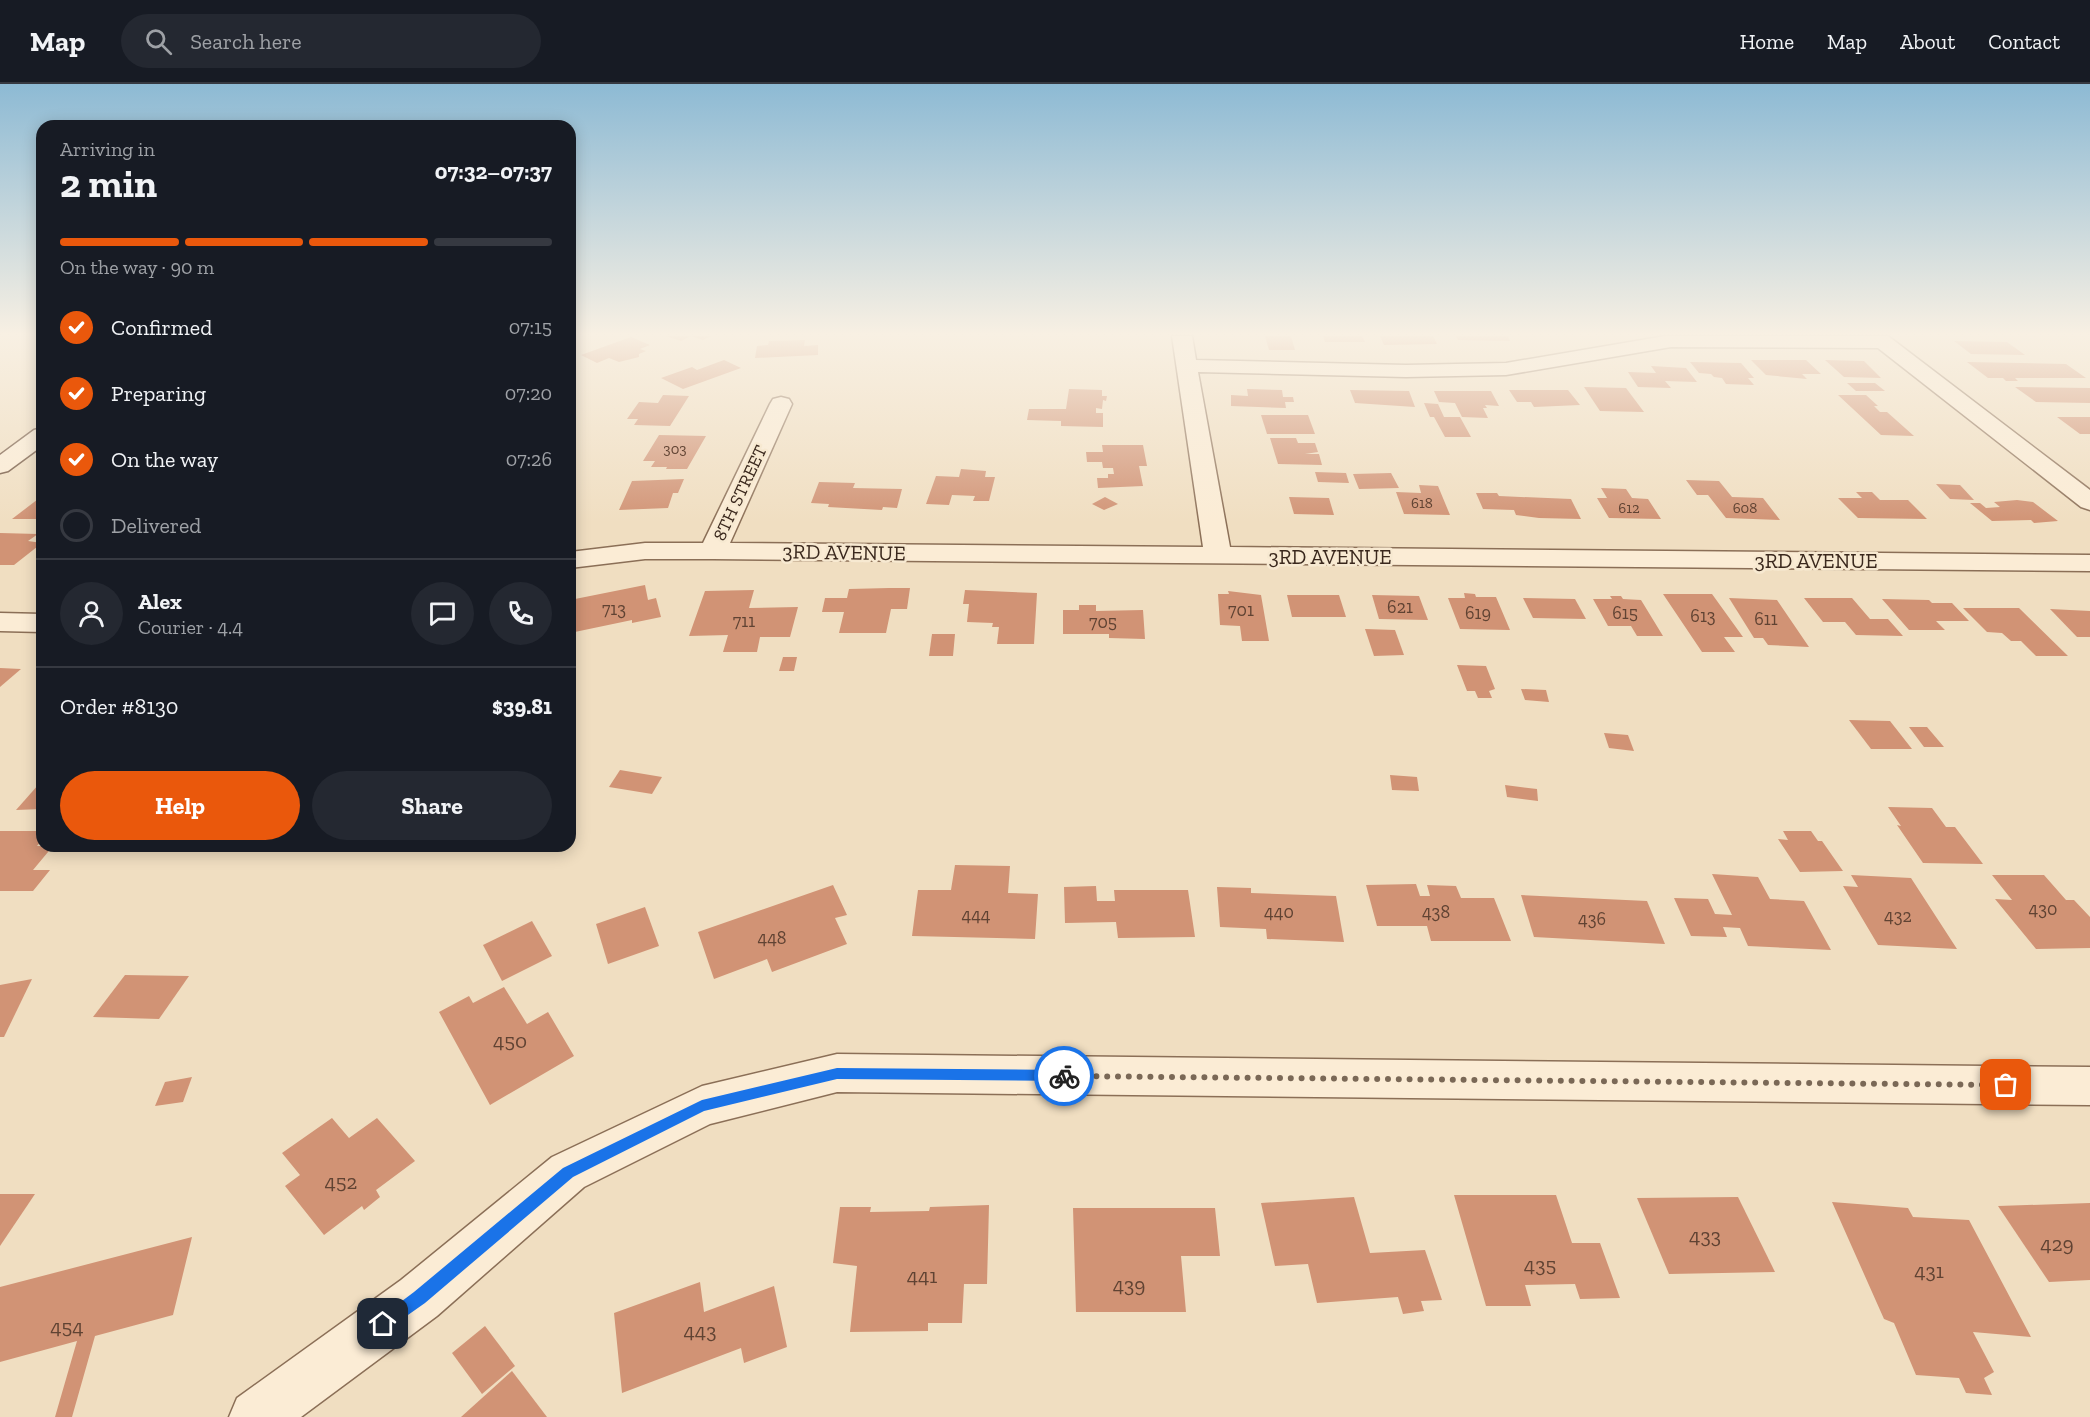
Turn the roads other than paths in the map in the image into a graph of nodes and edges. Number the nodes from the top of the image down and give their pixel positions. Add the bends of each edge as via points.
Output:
1 (1194, 398) edge
2 (1956, 398) edge
3 (781, 404) dead end
4 (36, 439) edge
5 (0, 466) edge
6 (2090, 502) edge
7 (713, 550) junction
8 (1218, 556) junction
9 (576, 559) edge
10 (2090, 563) edge
11 (0, 622) edge
12 (36, 623) edge
13 (2090, 1086) edge
14 (256, 1417) edge

1 - 8 street
2 - 6 street
3 - 7 street, 8TH STREET
4 - 5 street
7 - 8 street, 3RD AVENUE
7 - 9 street, 3RD AVENUE via 645,551
8 - 10 street, 3RD AVENUE
11 - 12 street
13 - 14 street via 837,1073 702,1106 568,1172 419,1298

